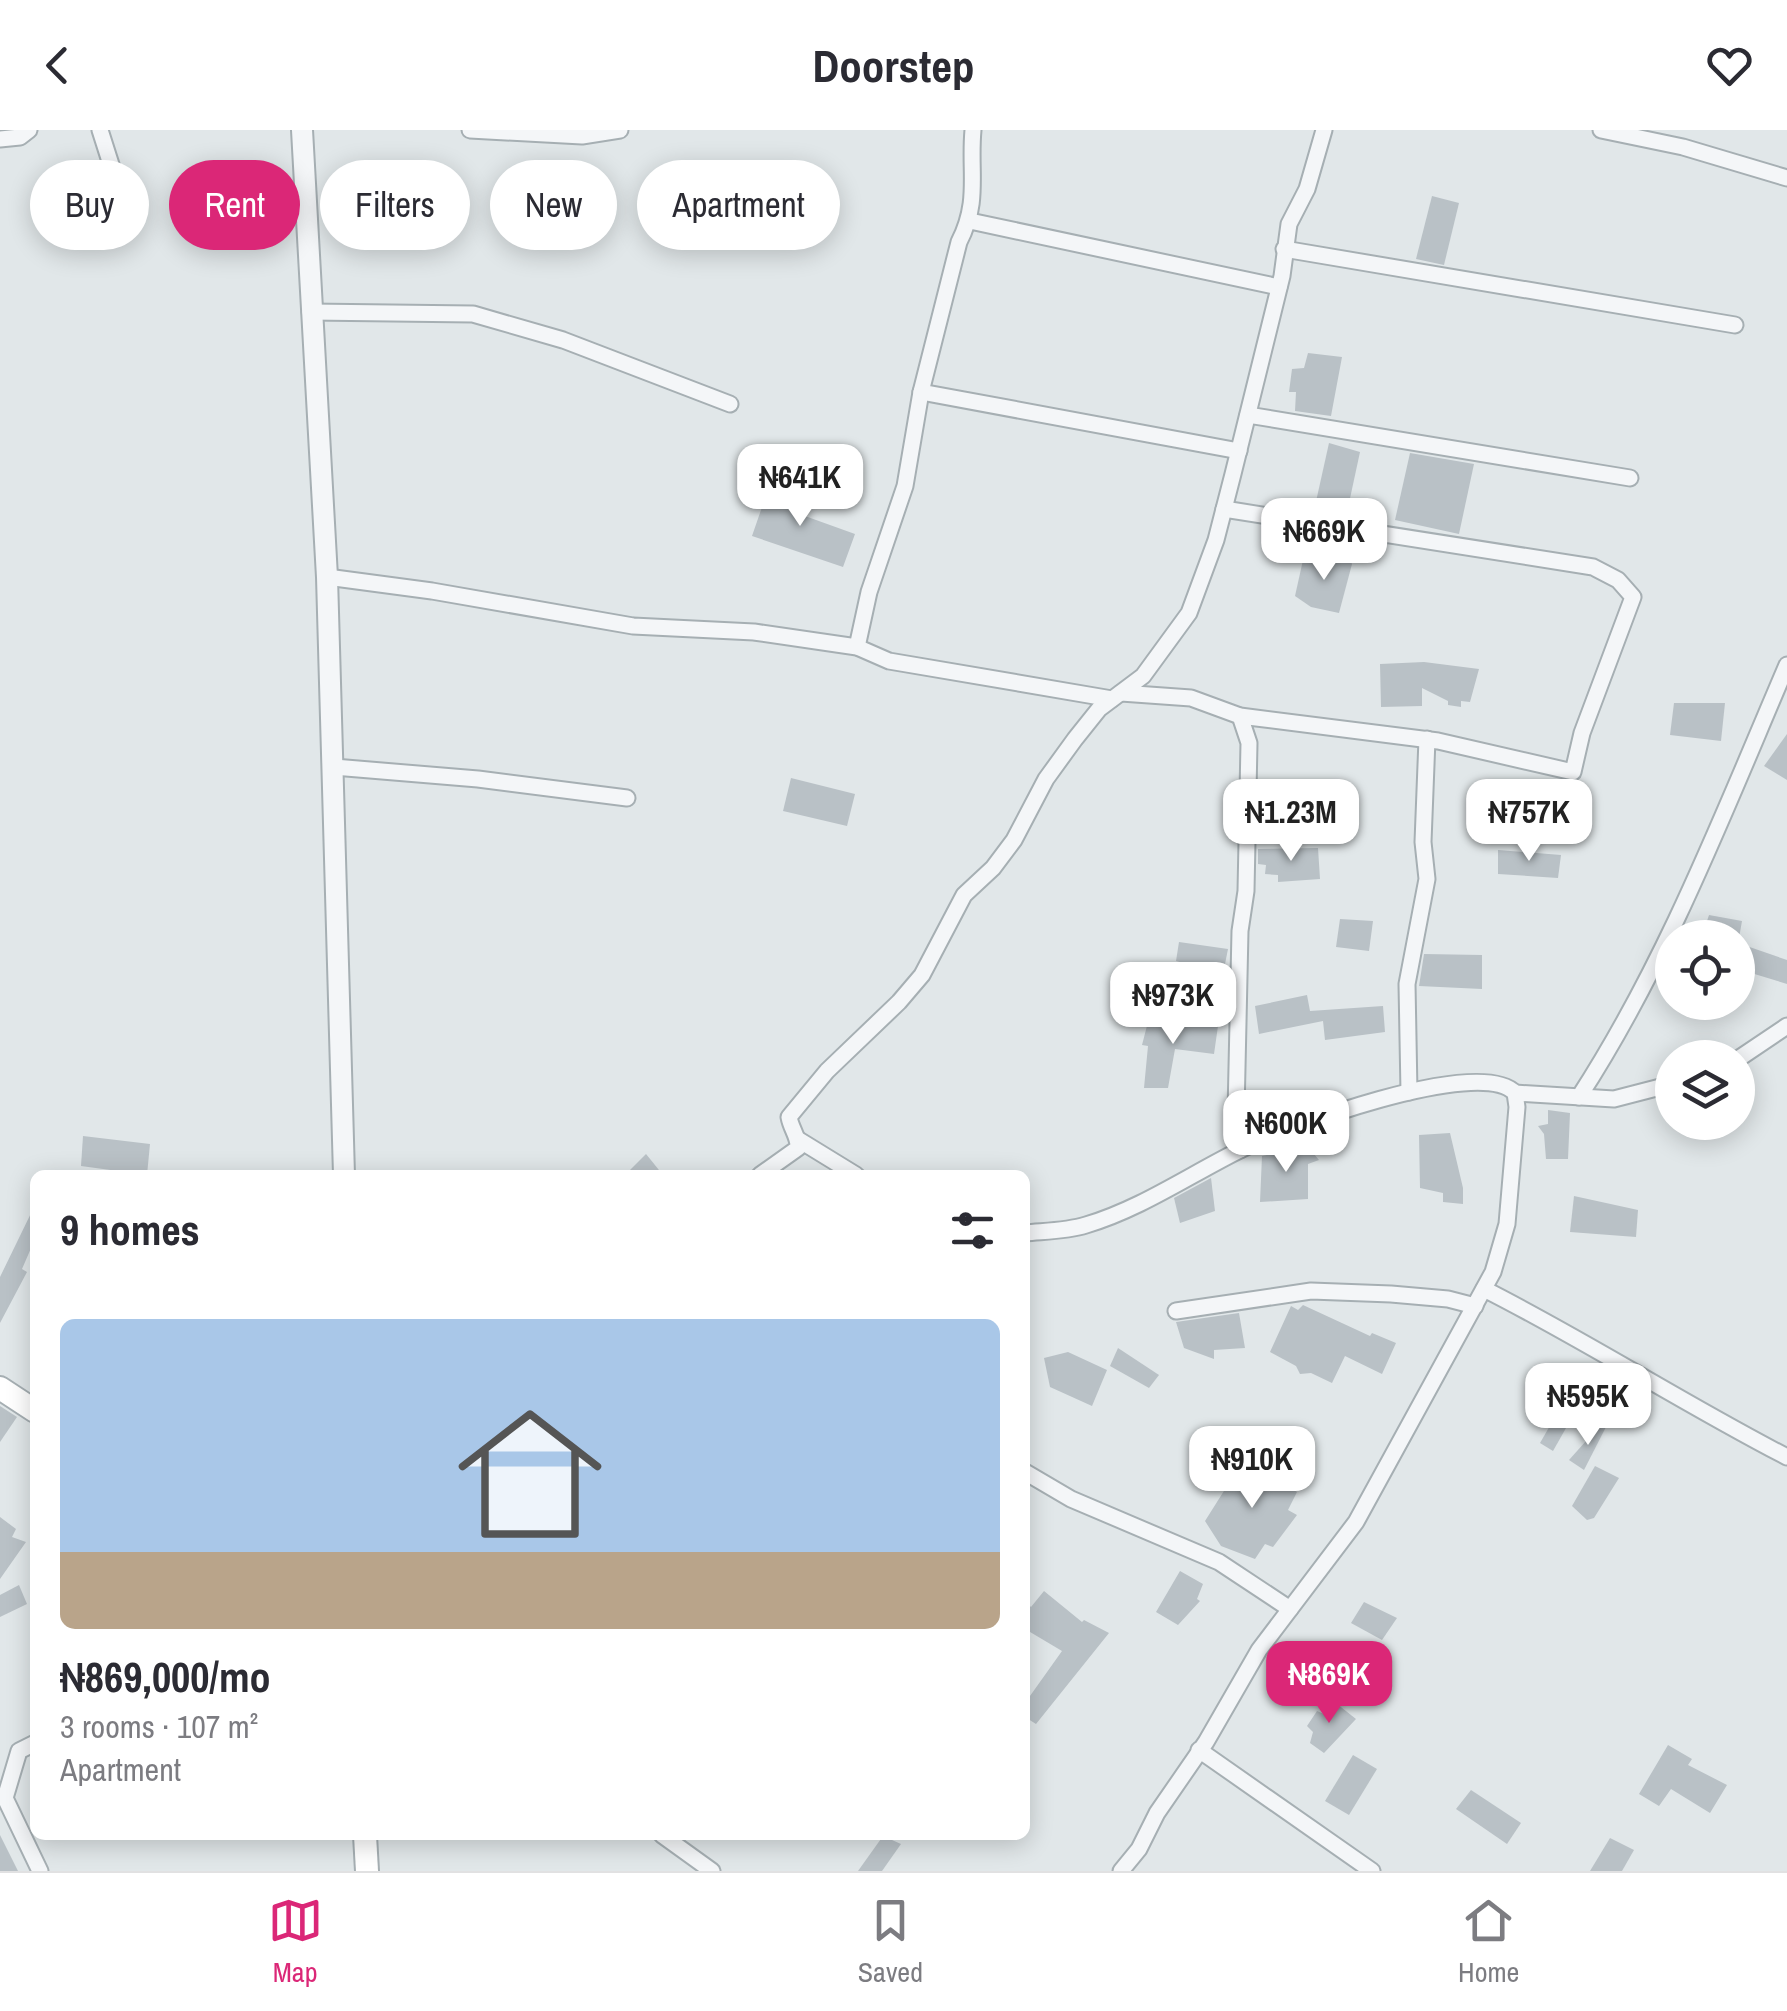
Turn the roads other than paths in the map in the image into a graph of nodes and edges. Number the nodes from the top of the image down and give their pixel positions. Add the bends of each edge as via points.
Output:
1 (29, 130) edge
2 (100, 130) edge
3 (302, 130) edge
4 (470, 130) edge
5 (620, 130) edge
6 (1324, 130) edge
7 (1601, 130) edge
8 (970, 131) edge
9 (497, 132) edge
10 (0, 139) edge
11 (110, 160) edge
12 (1787, 178) edge
13 (970, 222) junction
14 (1284, 249) junction
15 (1279, 286) junction
16 (310, 312) junction
17 (1735, 325) dead end
18 (921, 392) junction
19 (730, 404) dead end
20 (1248, 415) junction
21 (1239, 451) junction
22 (1630, 478) dead end
23 (1224, 509) junction
24 (328, 577) junction
25 (857, 647) junction
26 (1787, 666) edge
27 (1116, 696) junction
28 (1240, 716) junction
29 (1426, 739) junction
30 (334, 768) junction
31 (626, 798) dead end
32 (1787, 1026) edge
33 (1755, 1048) edge
34 (1655, 1088) edge
35 (1409, 1092) junction
36 (1515, 1093) junction
37 (1579, 1097) junction
38 (799, 1140) junction
39 (1240, 1150) junction
40 (344, 1170) edge
41 (767, 1170) edge
42 (848, 1170) edge
43 (1030, 1232) edge
44 (1484, 1289) junction
45 (1474, 1306) junction
46 (1176, 1311) dead end
47 (0, 1388) edge
48 (30, 1408) edge
49 (1787, 1457) edge
50 (1030, 1475) edge
51 (1290, 1609) junction
52 (30, 1746) edge
53 (1199, 1750) junction
54 (365, 1840) edge
55 (669, 1840) edge
56 (40, 1871) edge
57 (366, 1871) edge
58 (712, 1871) edge
59 (1121, 1871) edge
60 (1372, 1871) edge

1 - 10 street
2 - 11 street
3 - 16 street
4 - 9 street
5 - 9 street via 582,136
6 - 14 street
7 - 12 street
8 - 13 street
13 - 15 street
13 - 18 street via 959,242
14 - 15 street
14 - 17 street
15 - 20 street
16 - 19 street via 473,314 563,340
16 - 24 street
18 - 21 street
18 - 25 street via 904,486
20 - 21 street
20 - 22 street
21 - 23 street
23 - 27 street via 1189,613 1143,676
23 - 29 street via 1593,567 1633,597 1573,772
24 - 25 street via 633,626 754,632
24 - 30 street
25 - 27 street via 889,661
26 - 37 street via 1702,869
27 - 28 street via 1190,698
27 - 38 street via 1046,779 992,868 964,895 922,975 789,1117
28 - 29 street
28 - 39 street via 1249,743 1236,1095
29 - 35 street via 1427,879 1407,984
30 - 31 street
30 - 40 street
32 - 33 street
34 - 37 street via 1614,1099
35 - 36 street via 1497,1081
35 - 39 street
36 - 37 street
36 - 44 street via 1507,1224
38 - 41 street via 798,1148
38 - 42 street
39 - 43 street via 1097,1221
44 - 45 street
44 - 49 street
45 - 46 street via 1312,1291
45 - 51 street via 1356,1522
47 - 48 main road
50 - 51 street via 1219,1562
51 - 53 street
52 - 56 street via 19,1751 5,1798
53 - 59 street
53 - 60 street
54 - 57 main road
55 - 58 street

